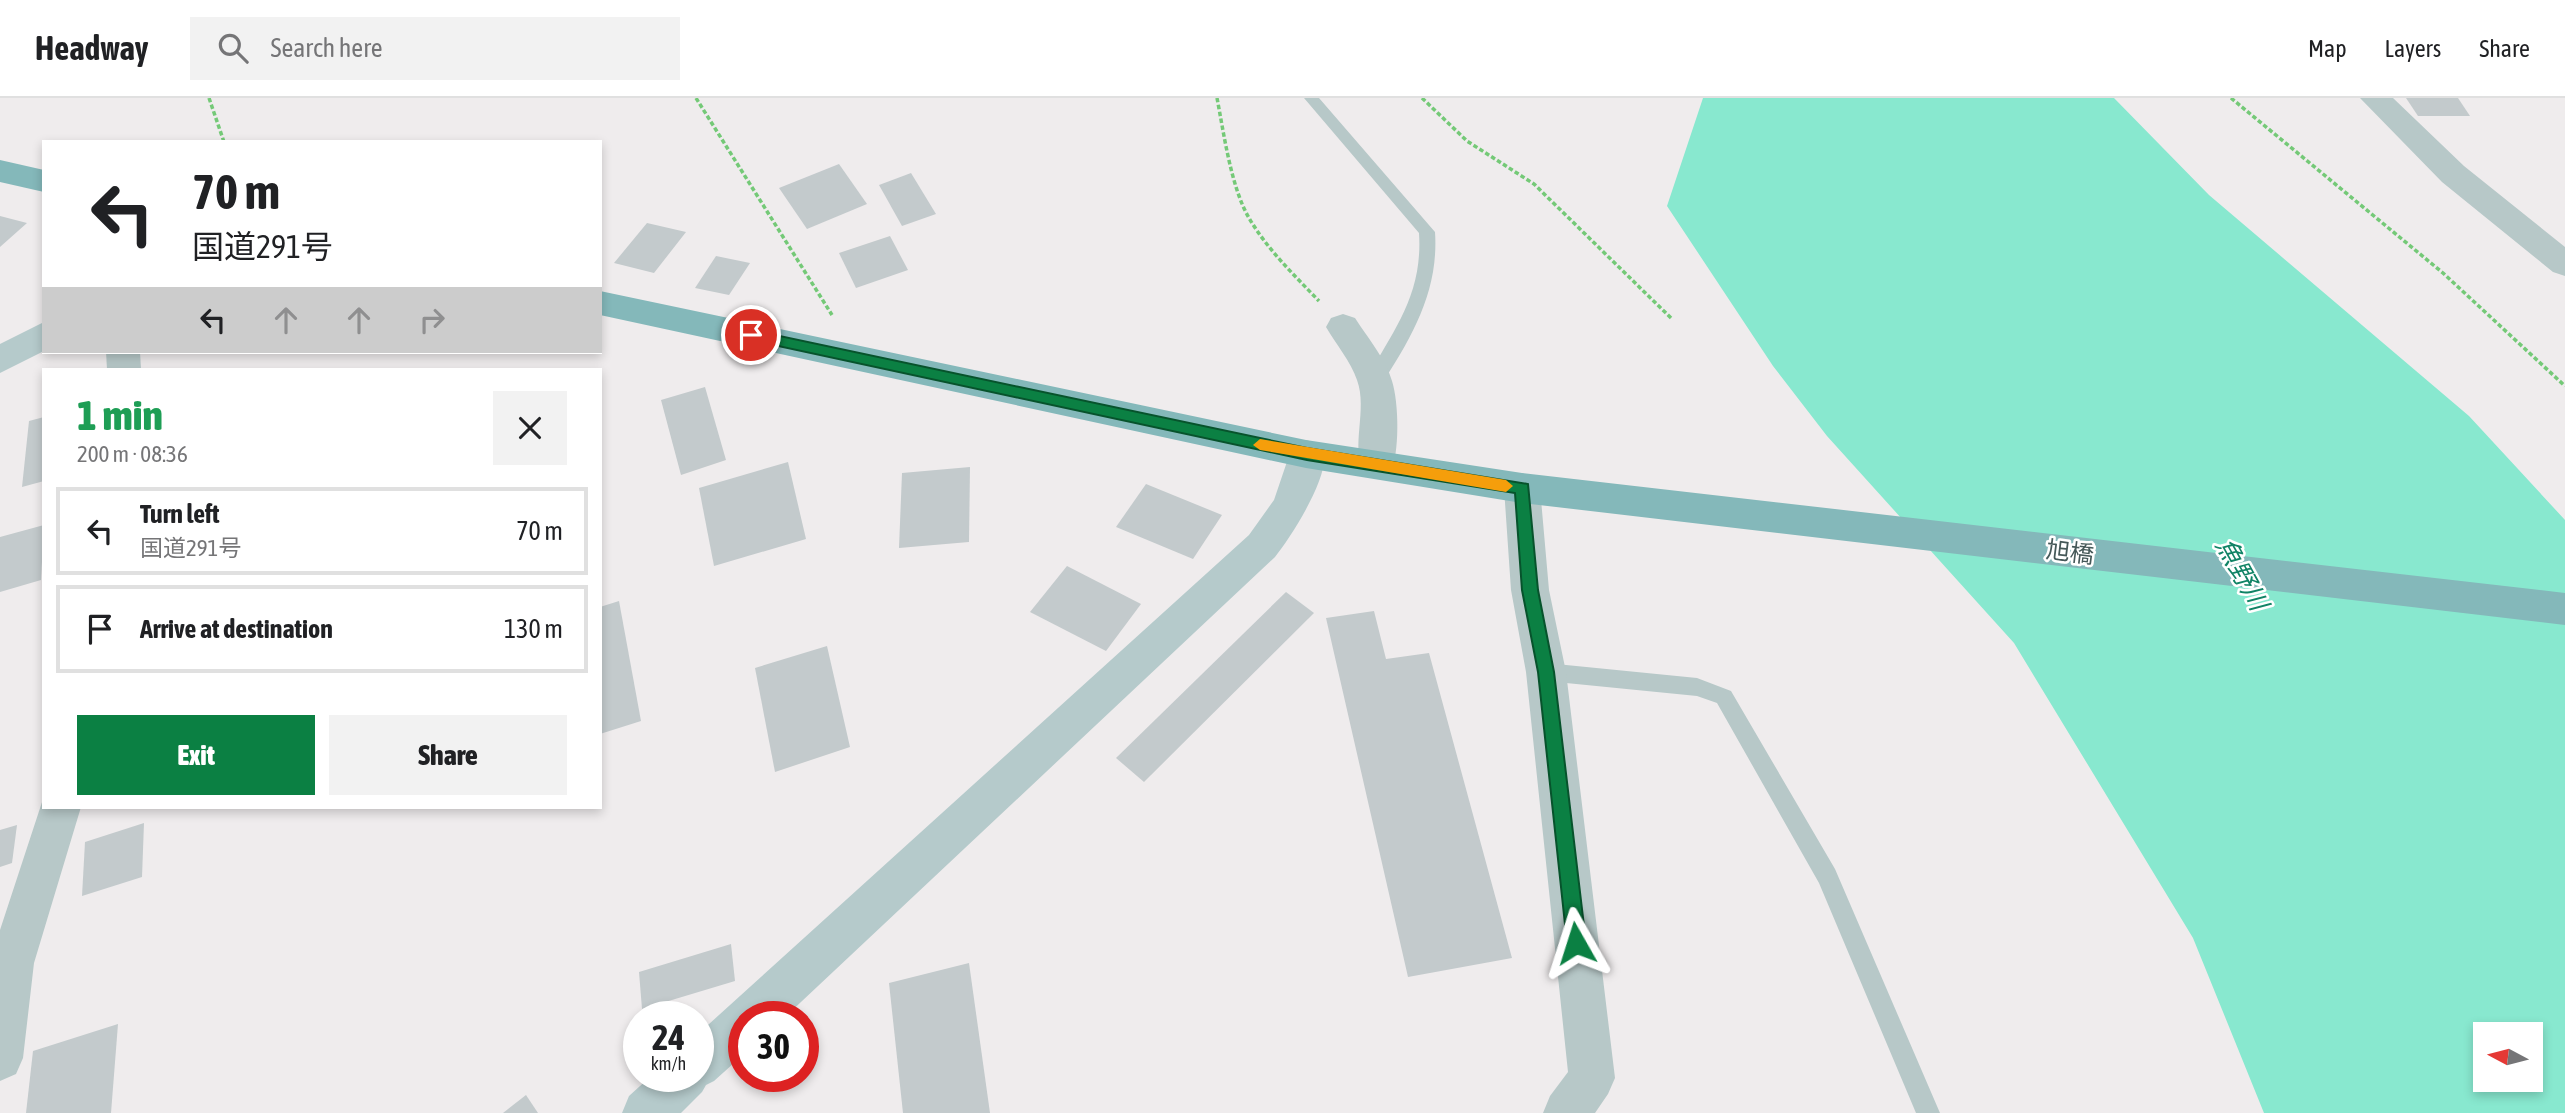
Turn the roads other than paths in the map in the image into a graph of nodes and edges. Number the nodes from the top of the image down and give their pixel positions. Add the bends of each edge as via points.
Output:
1 (1311, 98) edge
2 (2375, 98) edge
3 (0, 172) edge
4 (42, 181) edge
5 (2565, 264) edge
6 (602, 303) edge
7 (1343, 327) road end
8 (42, 336) edge
9 (0, 360) edge
10 (1375, 380) junction
11 (1307, 454) junction
12 (1377, 464) junction
13 (1522, 488) junction
14 (2565, 609) edge
15 (1546, 672) junction
16 (59, 809) edge
17 (6, 965) edge
18 (768, 1001) edge
19 (728, 1038) edge
20 (714, 1050) edge
21 (0, 1058) edge
22 (669, 1092) edge
23 (646, 1113) edge
24 (1567, 1113) edge
25 (1928, 1113) edge

1 - 10 lane via 1427,232 1430,255 1425,283 1404,334
2 - 5 street via 2453,174
3 - 4 highway
6 - 11 highway, 旭橋
7 - 10 street
8 - 9 street
10 - 12 street
11 - 12 highway, 旭橋
11 - 18 street via 1300,487 1285,518 1262,546
12 - 13 highway, 旭橋
13 - 14 highway, 旭橋
13 - 15 street via 1530,590
15 - 24 street via 1591,1078
15 - 25 lane via 1697,687 1724,697 1827,876
16 - 17 street
17 - 21 street
19 - 20 street
22 - 23 street

